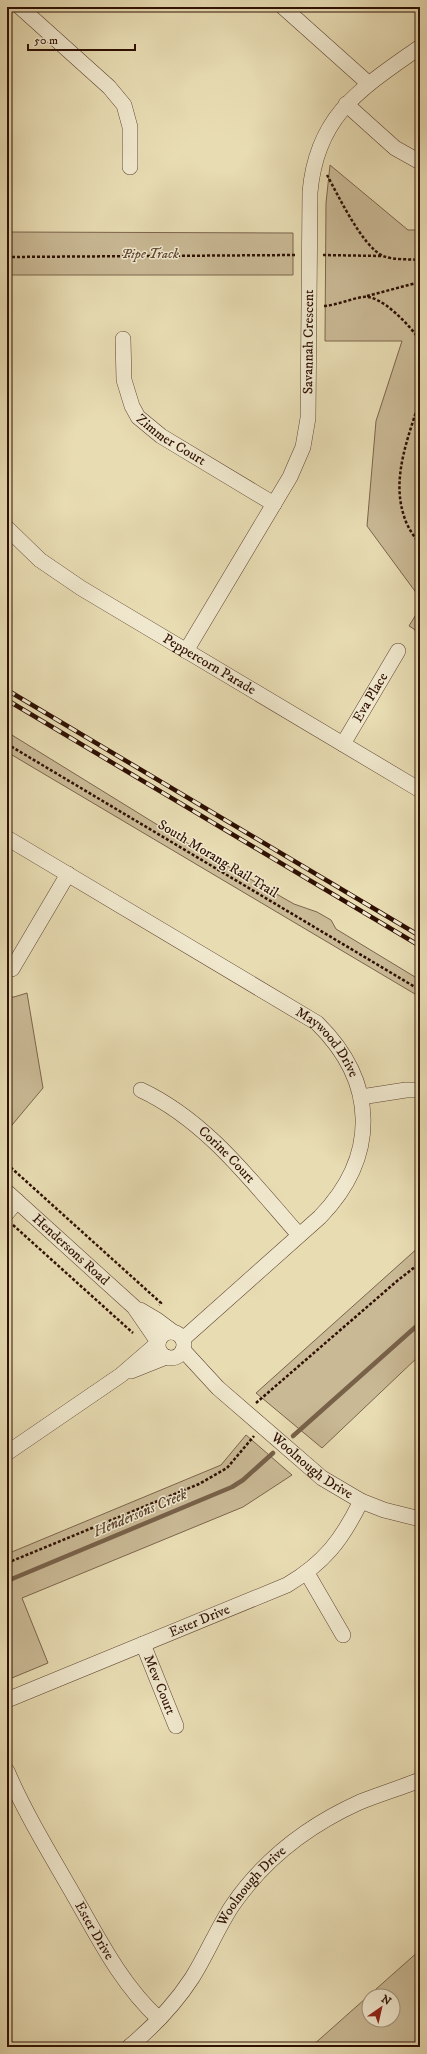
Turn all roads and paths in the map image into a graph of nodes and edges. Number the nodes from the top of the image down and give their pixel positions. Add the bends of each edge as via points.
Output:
1 (20, 7) edge
2 (283, 7) edge
3 (420, 47) edge
4 (368, 83) junction
5 (346, 104) junction
6 (420, 162) edge
7 (130, 167) dead end
8 (327, 175) dead end
9 (309, 255) junction
10 (383, 256) junction
11 (7, 257) edge
12 (420, 260) edge
13 (420, 282) edge
14 (365, 297) junction
15 (324, 306) dead end
16 (123, 339) dead end
17 (420, 340) edge
18 (420, 399) edge
19 (274, 504) junction
20 (7, 528) edge
21 (420, 545) edge
22 (186, 651) junction
23 (398, 651) dead end
24 (7, 744) edge
25 (343, 744) junction
26 (420, 790) edge
27 (7, 838) edge
28 (68, 874) junction
29 (12, 970) dead end
30 (420, 990) edge
31 (141, 1090) dead end
32 (420, 1090) edge
33 (361, 1097) junction
34 (12, 1197) edge
35 (7, 1212) edge
36 (299, 1235) junction
37 (420, 1263) edge
38 (134, 1307) junction
39 (180, 1341) junction
40 (158, 1342) junction
41 (168, 1358) junction
42 (121, 1375) junction
43 (218, 1388) junction
44 (259, 1400) dead end
45 (254, 1435) dead end
46 (7, 1453) edge
47 (361, 1501) junction
48 (420, 1519) edge
49 (7, 1563) edge
50 (307, 1573) junction
51 (343, 1635) dead end
52 (143, 1644) junction
53 (7, 1700) edge
54 (176, 1726) dead end
55 (7, 1771) edge
56 (420, 1780) edge
57 (159, 2020) junction
58 (129, 2047) edge

1 - 7 street via 109,87 124,105 130,127
2 - 4 street
3 - 4 street, Savannah Crescent
4 - 5 street, Savannah Crescent
5 - 6 street via 395,148
5 - 9 street, Savannah Crescent via 326,134 313,167
8 - 10 path via 360,231
9 - 10 path
9 - 11 path
9 - 19 street, Savannah Crescent via 308,418 303,447
10 - 12 path
13 - 14 path
14 - 15 path
14 - 17 path via 376,299 387,306
16 - 19 street, Zimmer Court via 124,380 138,417 161,436
18 - 21 path via 403,455 400,489 404,517
19 - 22 street, Savannah Crescent
20 - 22 street, Peppercorn Parade via 40,560 60,574
22 - 25 street, Peppercorn Parade
23 - 25 street, Eva Place
24 - 30 path, South Morang Rail Trail
25 - 26 street, Peppercorn Parade
27 - 28 street, Maywood Drive
28 - 29 street
28 - 33 street, Maywood Drive via 317,1023 346,1056
31 - 36 street, Corine Court via 174,1109 211,1138
32 - 33 street
33 - 36 street, Maywood Drive via 363,1129 355,1166 346,1185 332,1204
34 - 35 street
34 - 38 street, Hendersons Road
36 - 39 street, Maywood Drive
37 - 44 path
38 - 39 street, Hendersons Road via 157,1320
38 - 40 street, Hendersons Road
39 - 40 street via 165,1334
39 - 41 street via 178,1357
39 - 43 street, Woolnough Drive
40 - 41 street via 161,1353
40 - 42 street
41 - 42 street
41 - 43 street, Woolnough Drive
42 - 46 street
43 - 47 street, Woolnough Drive via 322,1478
45 - 49 path via 227,1468 199,1484
47 - 48 street, Woolnough Drive
47 - 50 street, Ester Drive via 341,1538 318,1565
50 - 51 street
50 - 52 street, Ester Drive via 268,1594
52 - 53 street, Ester Drive
52 - 54 street, Mew Court
55 - 57 street, Ester Drive via 31,1820 122,1979
56 - 57 street, Woolnough Drive via 362,1801 333,1815 287,1845 257,1874 232,1905 192,1977
57 - 58 street, Woolnough Drive

